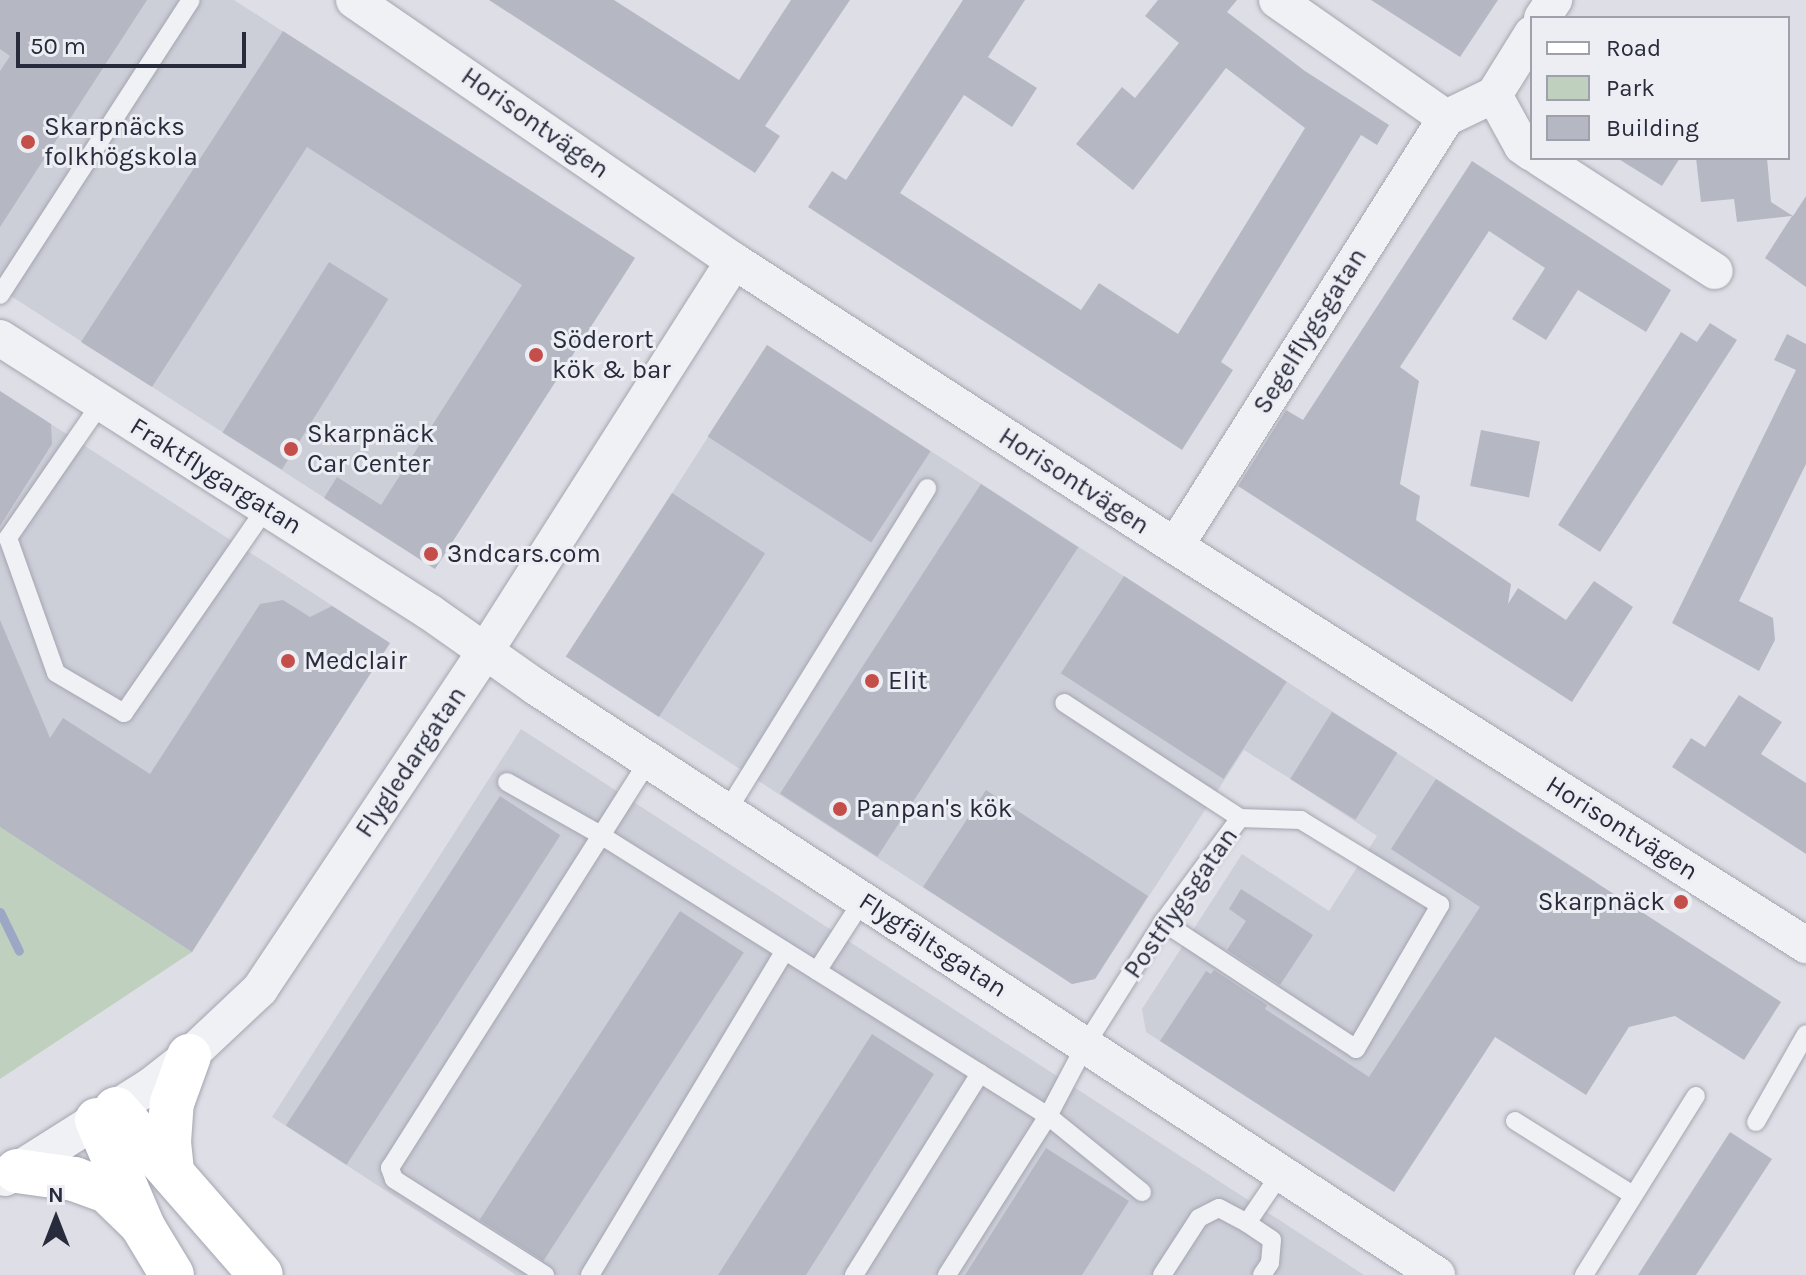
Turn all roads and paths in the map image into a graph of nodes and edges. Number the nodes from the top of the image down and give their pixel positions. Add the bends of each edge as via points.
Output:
1 (191, 0) edge
2 (354, 0) edge
3 (1277, 0) edge
4 (1530, 37) edge
5 (1494, 95) junction
6 (1446, 118) junction
7 (1530, 152) edge
8 (1543, 160) edge
9 (734, 261) junction
10 (1715, 271) dead end
11 (0, 295) edge
12 (0, 338) edge
13 (101, 403) junction
14 (927, 488) dead end
15 (266, 508) junction
16 (1176, 545) junction
17 (431, 613) joint
18 (486, 650) junction
19 (1064, 703) dead end
20 (649, 760) junction
21 (507, 782) dead end
22 (727, 811) junction
23 (1240, 818) junction
24 (599, 834) junction
25 (863, 900) junction
26 (1163, 922) junction
27 (1806, 945) edge
28 (785, 951) junction
29 (817, 971) junction
30 (1806, 1034) edge
31 (1086, 1044) junction
32 (189, 1056) junction
33 (980, 1073) junction
34 (1696, 1096) dead end
35 (106, 1114) junction
36 (1048, 1116) junction
37 (1515, 1121) dead end
38 (1756, 1122) dead end
39 (172, 1171) junction
40 (1281, 1173) junction
41 (8, 1176) edge
42 (1142, 1192) dead end
43 (1633, 1195) junction
44 (1247, 1223) junction
45 (143, 1227) junction
46 (172, 1275) edge
47 (261, 1275) edge
48 (545, 1275) edge
49 (590, 1275) edge
50 (854, 1275) edge
51 (947, 1275) edge
52 (1162, 1275) edge
53 (1262, 1275) edge
54 (1437, 1275) edge
55 (1584, 1275) edge

1 - 11 lane
2 - 9 street, Horisontvägen
3 - 6 street
4 - 5 street
5 - 6 street
5 - 7 street
6 - 16 street, Segelflygsgatan
8 - 10 street
9 - 16 street, Horisontvägen
9 - 18 street, Flygledargatan
12 - 13 street, Fraktflygargatan
13 - 15 street, Fraktflygargatan
13 - 15 lane via 8,538 56,673 124,713
14 - 22 lane
15 - 17 street, Fraktflygargatan
16 - 27 street, Horisontvägen
17 - 18 street, Flygfältsgatan
18 - 20 street, Flygfältsgatan
18 - 32 street, Flygledargatan via 260,989
19 - 23 lane, Postflygsgatan
20 - 22 street, Flygfältsgatan
20 - 24 lane
21 - 24 lane
22 - 25 street, Flygfältsgatan
23 - 26 lane, Postflygsgatan
23 - 26 lane via 1301,820 1440,905 1356,1049
24 - 28 lane
24 - 48 lane via 390,1168 394,1179
25 - 29 lane
25 - 31 street, Flygfältsgatan
26 - 31 lane, Postflygsgatan
28 - 29 lane
28 - 49 lane
29 - 33 lane
30 - 38 lane
31 - 36 lane, Postflygsgatan
31 - 40 street, Flygfältsgatan
32 - 35 street, Flygledargatan
32 - 39 main road via 172,1103
33 - 36 lane
33 - 50 lane
34 - 43 lane
35 - 39 main road
35 - 41 street, Flygledargatan
35 - 45 main road
36 - 42 lane
36 - 51 lane, Postflygsgatan
37 - 43 lane
39 - 47 main road
40 - 44 lane
40 - 54 street, Flygfältsgatan
41 - 45 main road via 74,1179 107,1191
43 - 55 lane
44 - 52 lane via 1219,1208 1199,1218
44 - 53 lane via 1272,1240 1270,1263
45 - 46 main road

